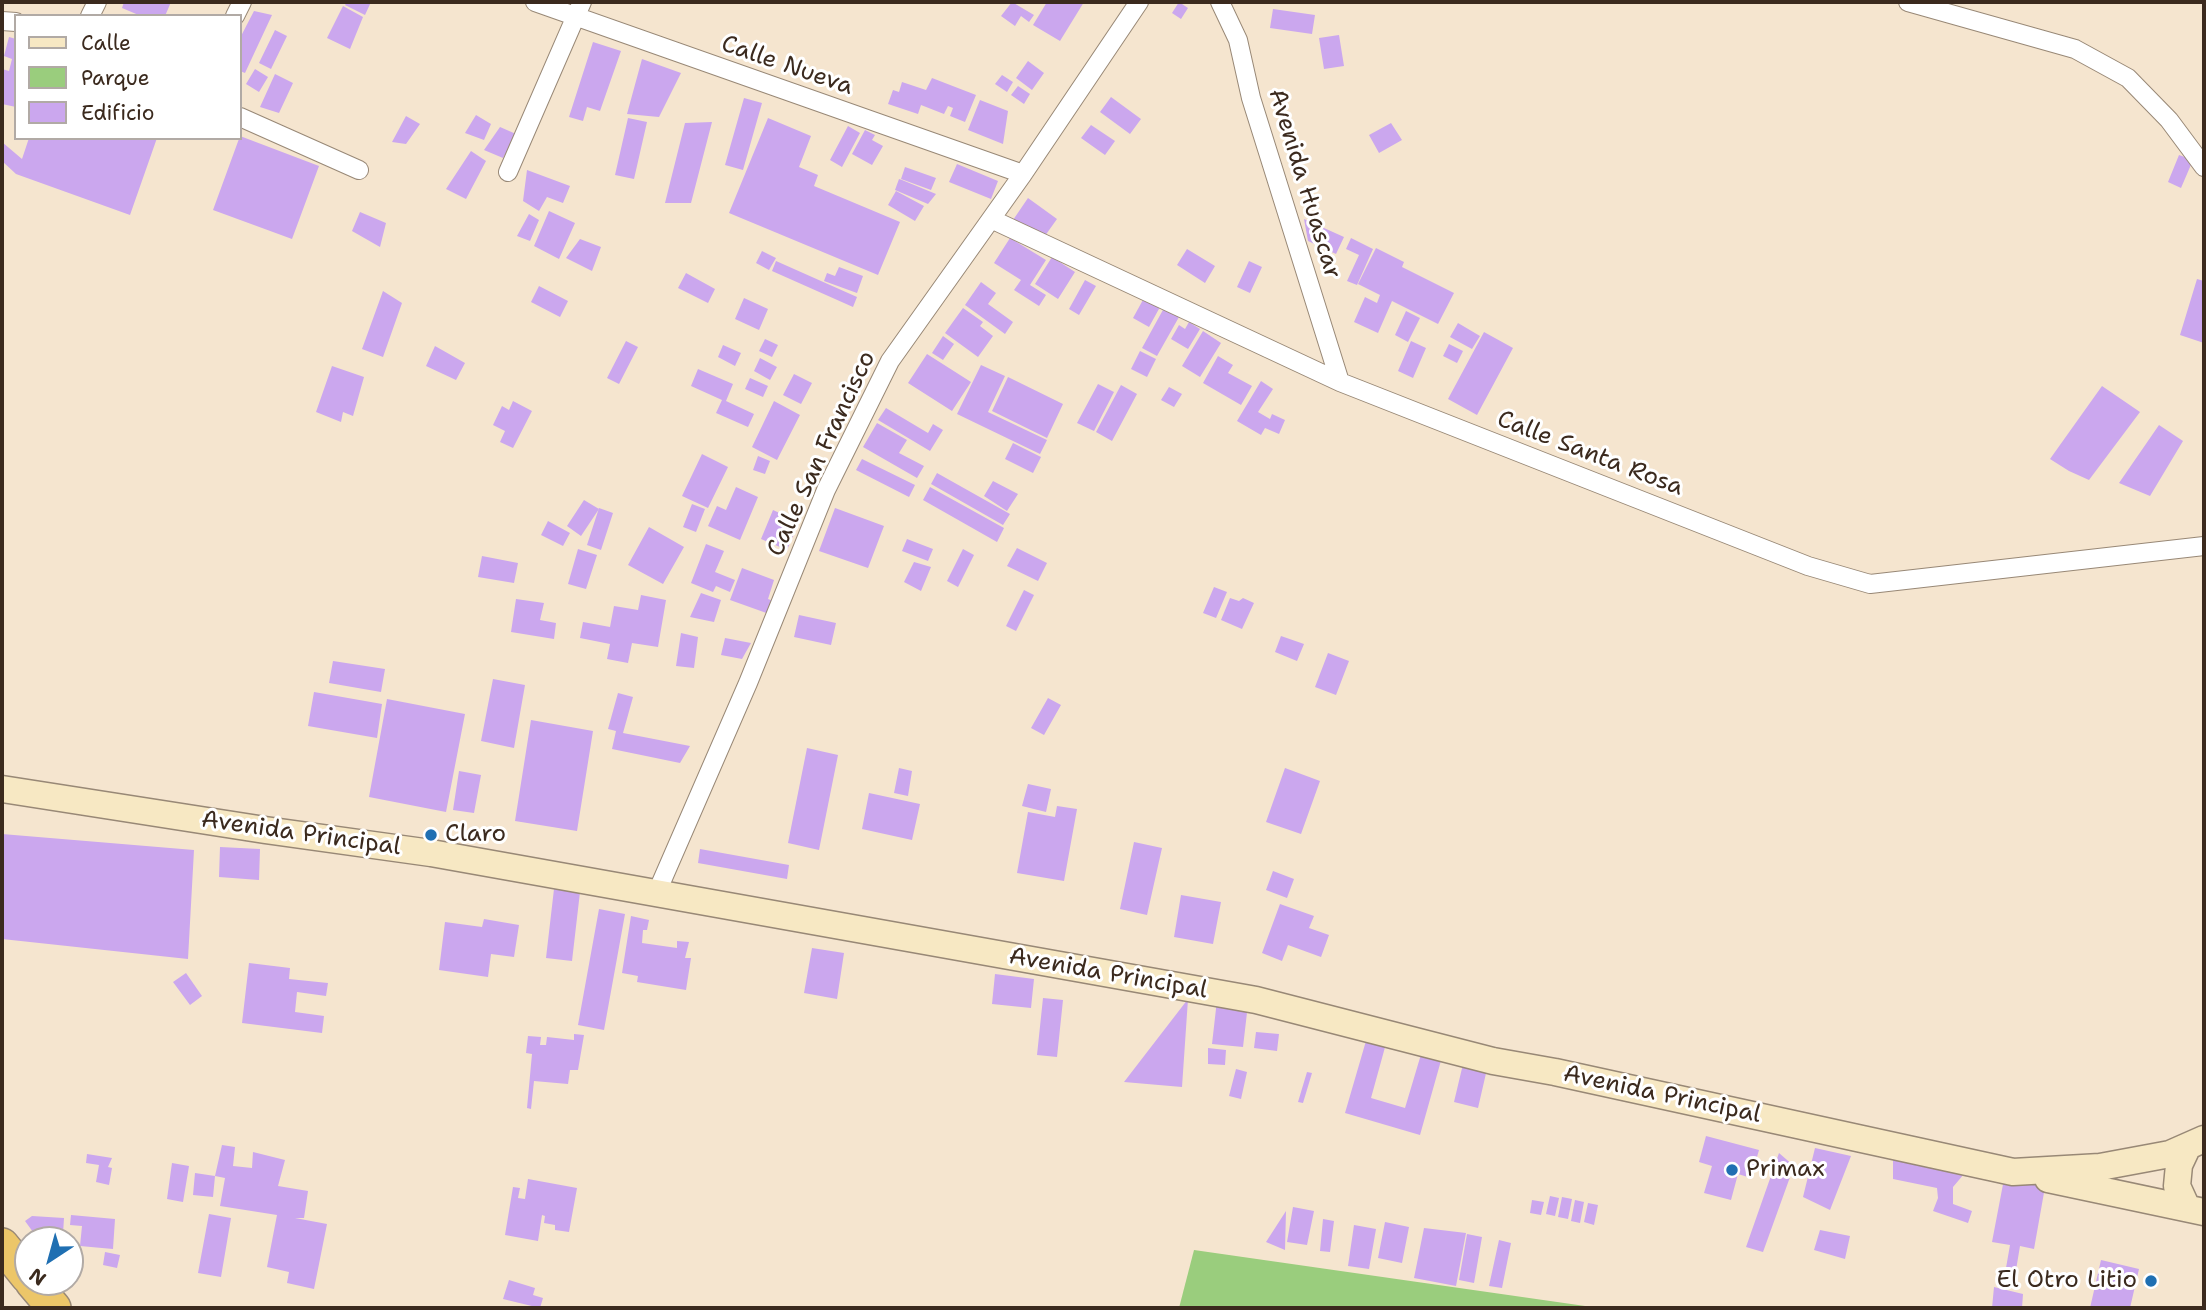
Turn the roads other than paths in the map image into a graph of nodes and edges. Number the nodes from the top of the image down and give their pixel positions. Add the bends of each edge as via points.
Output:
1 (535, 2) edge
2 (1139, 2) edge
3 (1220, 2) edge
4 (1908, 2) edge
5 (579, 10) edge
6 (242, 118) edge
7 (2204, 167) edge
8 (359, 170) dead end
9 (508, 172) dead end
10 (1023, 174) junction
11 (991, 219) junction
12 (1340, 382) junction
13 (2204, 546) edge
14 (2, 789) edge
15 (657, 892) junction
16 (2196, 1144) edge
17 (2013, 1172) junction
18 (2196, 1210) edge
19 (2, 1245) edge
20 (14, 1260) edge

1 - 5 street, Calle Nueva
2 - 10 street, Calle San Francisco
3 - 12 street, Avenida Huascar via 1238,40 1251,98
4 - 7 street via 2076,49 2128,78 2169,120
5 - 9 street
5 - 10 street, Calle Nueva
6 - 8 street
10 - 11 street, Calle San Francisco
11 - 12 street, Calle Santa Rosa
11 - 15 street, Calle San Francisco via 890,361 838,467
12 - 13 street, Calle Santa Rosa via 1808,566 1870,584
14 - 15 main road, Avenida Principal
15 - 17 main road, Avenida Principal via 1256,1000 1493,1061
16 - 17 main road, Avenida Principal via 2160,1157 2100,1167
16 - 18 main road via 2179,1165 2177,1186
17 - 18 main road
19 - 20 highway

